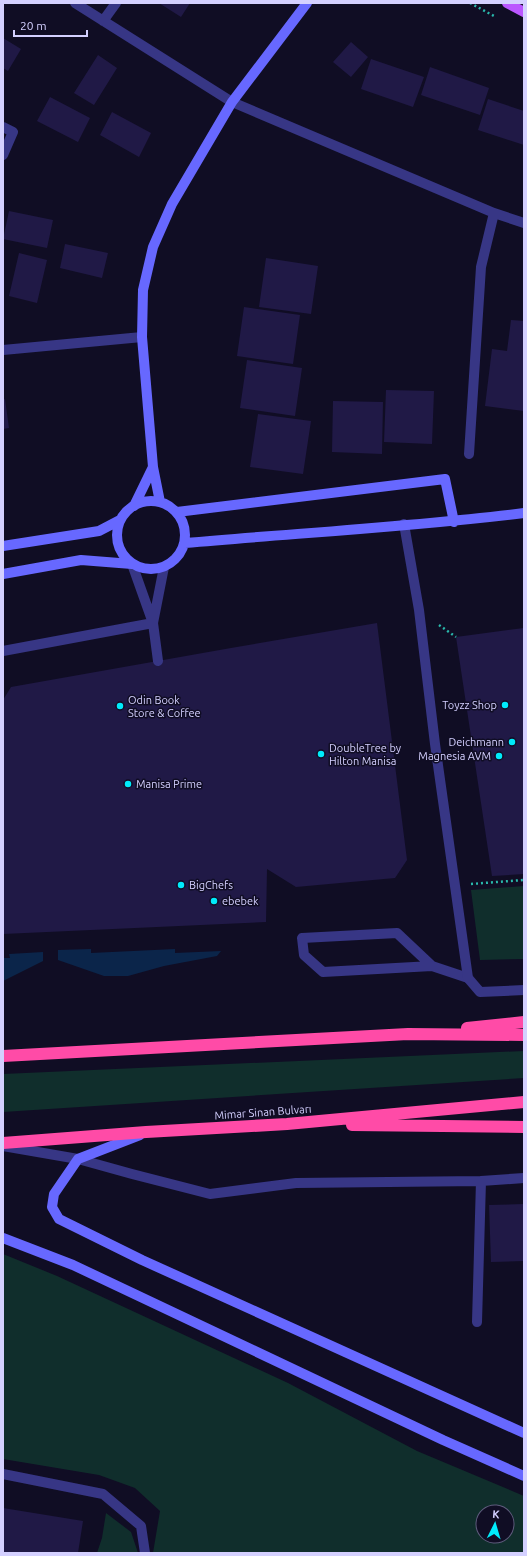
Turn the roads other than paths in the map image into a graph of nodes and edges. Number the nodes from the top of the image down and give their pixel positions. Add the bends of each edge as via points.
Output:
1 (75, 3) edge
2 (116, 3) edge
3 (307, 3) edge
4 (507, 3) edge
5 (524, 12) edge
6 (103, 21) junction
7 (232, 102) junction
8 (3, 127) edge
9 (3, 154) edge
10 (494, 213) junction
11 (524, 223) edge
12 (142, 337) junction
13 (3, 350) edge
14 (469, 454) dead end
15 (153, 467) junction
16 (160, 502) junction
17 (134, 506) junction
18 (177, 512) junction
19 (524, 513) edge
20 (120, 520) junction
21 (454, 522) junction
22 (404, 524) junction
23 (185, 543) junction
24 (3, 546) edge
25 (132, 564) junction
26 (164, 567) junction
27 (3, 574) edge
28 (153, 623) junction
29 (3, 651) edge
30 (158, 661) dead end
31 (432, 966) junction
32 (468, 978) junction
33 (524, 990) edge
34 (524, 1022) edge
35 (408, 1034) junction
36 (524, 1035) edge
37 (3, 1056) edge
38 (524, 1102) edge
39 (287, 1124) junction
40 (524, 1127) edge
41 (146, 1132) junction
42 (3, 1143) edge
43 (3, 1146) edge
44 (78, 1159) junction
45 (524, 1178) edge
46 (481, 1181) junction
47 (3, 1238) edge
48 (477, 1322) dead end
49 (524, 1433) edge
50 (3, 1474) edge
51 (524, 1476) edge
52 (145, 1553) edge

1 - 6 street
2 - 6 street
3 - 7 street
4 - 5 main road
6 - 7 street
7 - 10 street
7 - 12 street via 172,204 153,247 143,290
8 - 9 street via 13,132
10 - 11 street
10 - 14 street via 481,267
12 - 13 street
12 - 15 street
15 - 16 street
15 - 17 street
16 - 17 street via 147,501
16 - 18 street
17 - 20 street
18 - 21 street via 445,479
18 - 23 street via 186,532
19 - 21 street
20 - 24 street via 99,531
20 - 25 street via 117,539 125,557
21 - 22 street
22 - 23 street
22 - 32 street via 419,610
23 - 26 street via 174,561
25 - 26 street via 154,570
25 - 27 street via 81,560
25 - 28 street
26 - 28 street
28 - 29 street
28 - 30 street
31 - 31 street via 397,933 302,938 304,956 323,972
31 - 32 street
32 - 33 street via 480,992
34 - 35 highway
35 - 36 highway
35 - 37 highway
38 - 39 highway, Mimar Sinan Bulvarı
39 - 40 highway
39 - 41 highway, Mimar Sinan Bulvarı
41 - 42 highway, Mimar Sinan Bulvarı
41 - 44 street
43 - 44 street
44 - 46 street via 210,1194 296,1183
44 - 49 street via 54,1194 52,1207 59,1219 142,1260
45 - 46 street
46 - 48 street
47 - 51 street via 73,1265
50 - 52 street via 102,1494 141,1526

